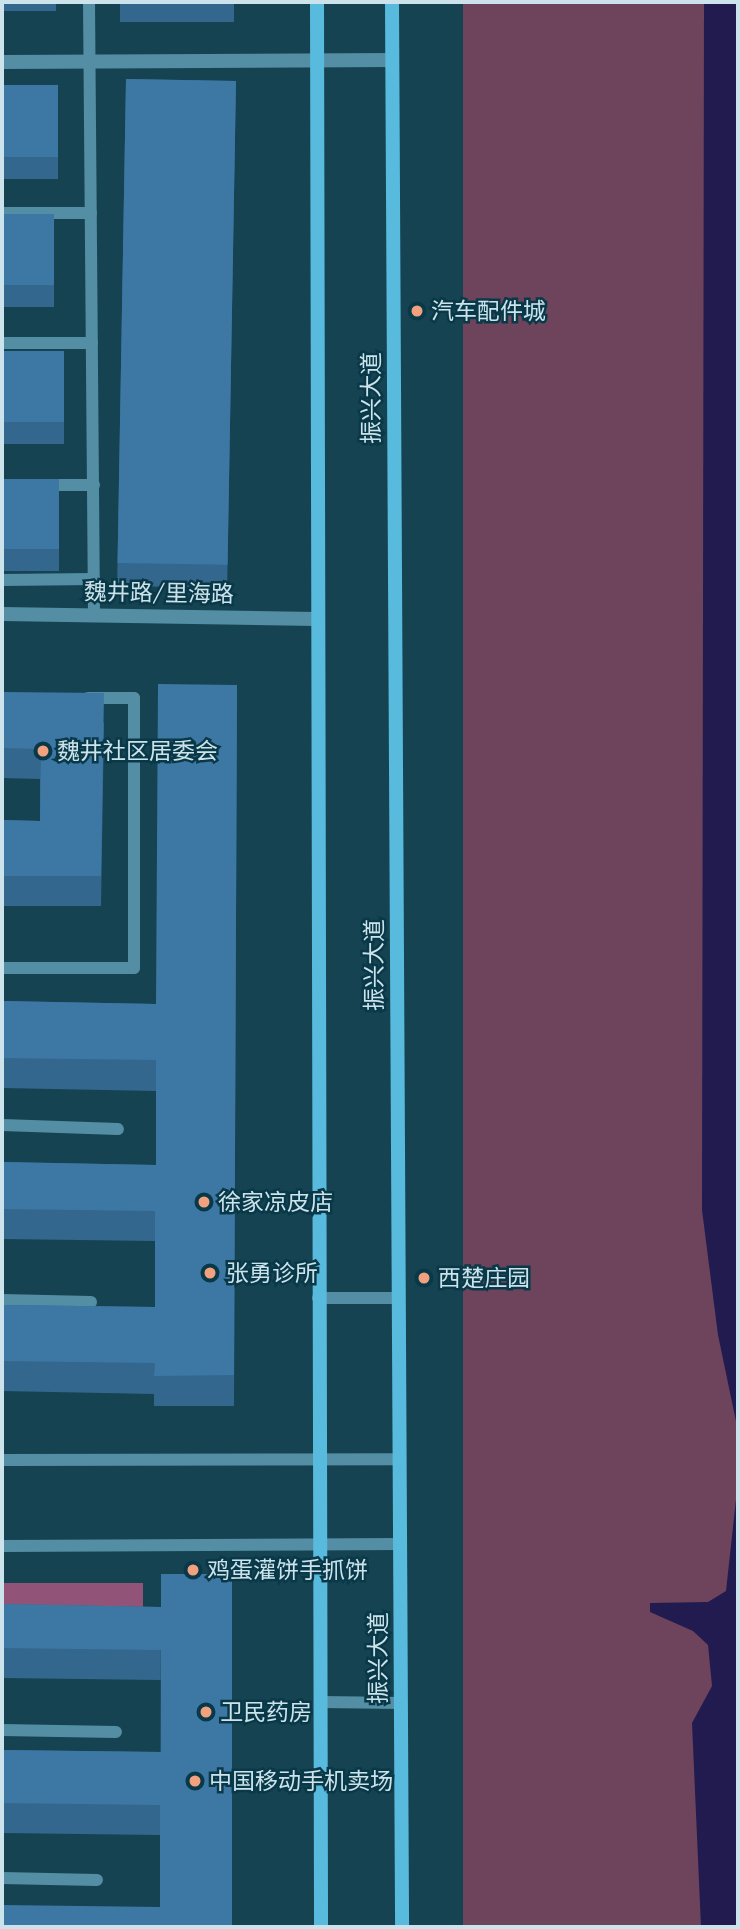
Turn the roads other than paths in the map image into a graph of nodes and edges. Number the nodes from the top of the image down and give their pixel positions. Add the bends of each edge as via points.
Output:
1 (89, 2) edge
2 (317, 2) edge
3 (391, 2) edge
4 (392, 60) junction
5 (317, 61) junction
6 (2, 62) edge
7 (90, 62) junction
8 (2, 213) edge
9 (91, 213) junction
10 (2, 343) edge
11 (92, 343) junction
12 (28, 485) edge
13 (93, 485) junction
14 (94, 579) junction
15 (2, 580) edge
16 (2, 614) edge
17 (94, 614) junction
18 (316, 619) junction
19 (68, 698) edge
20 (2, 968) edge
21 (2, 1125) edge
22 (118, 1129) dead end
23 (318, 1298) junction
24 (399, 1298) junction
25 (2, 1300) edge
26 (91, 1302) dead end
27 (318, 1459) junction
28 (400, 1459) junction
29 (2, 1460) edge
30 (318, 1544) junction
31 (400, 1544) junction
32 (2, 1546) edge
33 (320, 1702) junction
34 (401, 1703) junction
35 (2, 1730) edge
36 (116, 1732) dead end
37 (2, 1878) edge
38 (97, 1880) dead end
39 (321, 1927) edge
40 (402, 1927) edge

1 - 7 lane
2 - 5 main road
3 - 4 main road, 振兴大道
4 - 5 street
4 - 24 main road, 振兴大道
5 - 7 street
5 - 18 main road
6 - 7 street
7 - 9 lane
8 - 9 lane
9 - 11 lane
10 - 11 lane
11 - 13 lane
12 - 13 lane
13 - 14 lane
14 - 15 lane
14 - 17 lane
16 - 17 street, 魏井路/里海路
17 - 18 street, 魏井路/里海路
18 - 23 main road
19 - 20 lane via 134,698 134,968
21 - 22 lane
23 - 24 lane
23 - 27 main road
24 - 28 main road, 振兴大道
25 - 26 lane
27 - 28 lane
27 - 29 lane
27 - 30 main road
28 - 31 main road, 振兴大道
30 - 31 lane
30 - 32 lane
30 - 33 main road
31 - 34 main road, 振兴大道
33 - 34 lane
33 - 39 main road
34 - 40 main road, 振兴大道
35 - 36 lane
37 - 38 lane

